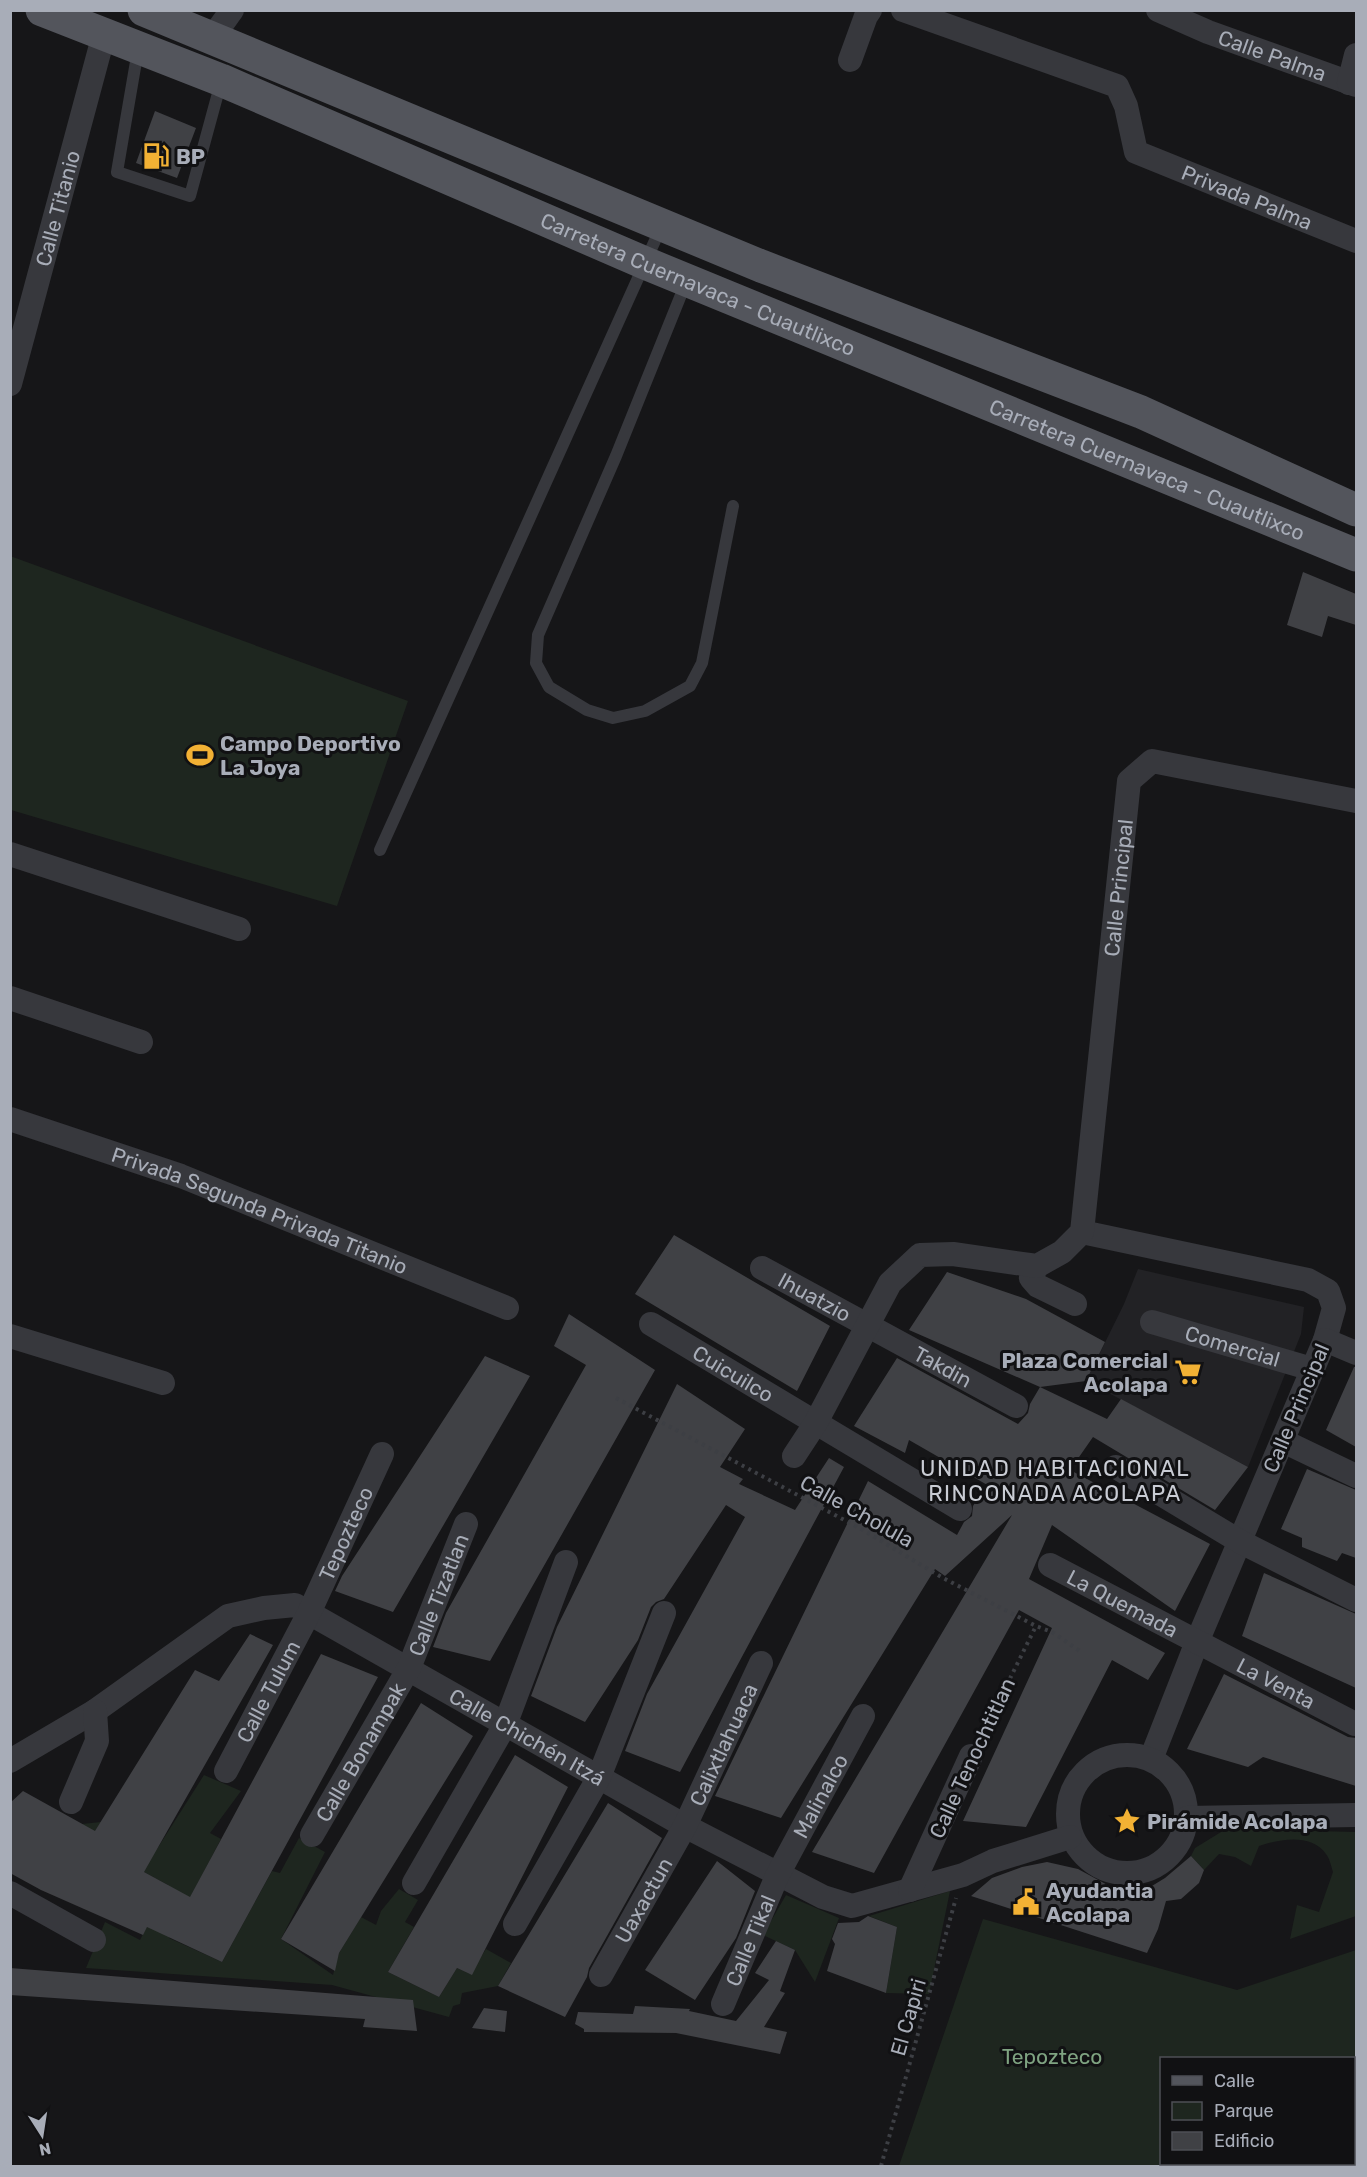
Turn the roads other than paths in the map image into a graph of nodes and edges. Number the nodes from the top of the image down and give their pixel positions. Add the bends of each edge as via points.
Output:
1 (42, 10) edge
2 (144, 10) edge
3 (232, 10) edge
4 (870, 10) edge
5 (903, 10) edge
6 (1158, 10) edge
7 (1208, 21) edge
8 (104, 34) junction
9 (212, 38) junction
10 (139, 49) junction
11 (1356, 55) edge
12 (850, 60) dead end
13 (222, 80) junction
14 (1353, 84) edge
15 (662, 224) junction
16 (1356, 241) edge
17 (645, 263) junction
18 (687, 279) junction
19 (10, 384) edge
20 (1227, 449) junction
21 (1209, 495) junction
22 (733, 506) dead end
23 (1356, 510) edge
24 (1356, 555) edge
25 (1356, 801) edge
26 (381, 850) dead end
27 (10, 854) edge
28 (239, 928) dead end
29 (10, 998) edge
30 (141, 1042) dead end
31 (10, 1119) edge
32 (1082, 1232) junction
33 (1037, 1266) junction
34 (762, 1268) dead end
35 (1075, 1304) dead end
36 (507, 1308) dead end
37 (1152, 1322) dead end
38 (651, 1324) dead end
39 (867, 1327) junction
40 (10, 1336) edge
41 (1325, 1340) junction
42 (1356, 1353) edge
43 (1312, 1369) junction
44 (163, 1383) dead end
45 (1016, 1406) dead end
46 (814, 1424) junction
47 (1283, 1441) junction
48 (382, 1454) dead end
49 (794, 1456) dead end
50 (1116, 1467) dead end
51 (1356, 1476) edge
52 (960, 1509) dead end
53 (466, 1524) dead end
54 (1239, 1541) junction
55 (566, 1562) dead end
56 (1050, 1565) dead end
57 (1356, 1600) edge
58 (309, 1613) junction
59 (664, 1613) dead end
60 (1197, 1642) junction
61 (761, 1664) dead end
62 (409, 1668) junction
63 (96, 1711) junction
64 (863, 1716) dead end
65 (1355, 1724) edge
66 (504, 1725) junction
67 (971, 1756) road end
68 (1151, 1759) junction
69 (10, 1761) edge
70 (226, 1771) dead end
71 (599, 1777) junction
72 (71, 1802) dead end
73 (1356, 1815) edge
74 (1187, 1818) junction
75 (685, 1826) junction
76 (312, 1835) dead end
77 (1070, 1837) junction
78 (777, 1876) junction
79 (414, 1883) dead end
80 (910, 1890) junction
81 (10, 1893) edge
82 (515, 1924) dead end
83 (94, 1940) dead end
84 (601, 1975) dead end
85 (723, 2004) dead end

1 - 8 main road, Carretera Cuernavaca - Cuautlixco
2 - 9 main road, Carretera Cuernavaca - Cuautlixco
3 - 9 street
4 - 12 street
5 - 16 street, Privada Palma via 1117,86 1126,106 1136,152
6 - 7 street
7 - 14 street, Calle Palma
8 - 10 main road, Carretera Cuernavaca - Cuautlixco
8 - 19 street, Calle Titanio
9 - 15 main road, Carretera Cuernavaca - Cuautlixco
10 - 13 main road, Carretera Cuernavaca - Cuautlixco
10 - 13 lane via 117,172 190,196
11 - 14 street
13 - 17 main road, Carretera Cuernavaca - Cuautlixco
15 - 17 lane
15 - 20 main road, Carretera Cuernavaca - Cuautlixco
17 - 18 main road, Carretera Cuernavaca - Cuautlixco
17 - 26 lane
18 - 21 main road, Carretera Cuernavaca - Cuautlixco
18 - 22 lane via 538,635 536,663 549,687 587,710 613,718 645,711 690,686 702,663
20 - 21 main road
20 - 23 main road, Carretera Cuernavaca - Cuautlixco
21 - 24 main road, Carretera Cuernavaca - Cuautlixco
25 - 32 street, Calle Principal via 1152,761 1130,782
27 - 28 street
29 - 30 street
31 - 36 street, Privada Segunda Privada Titanio via 181,1176
32 - 33 street via 1062,1252
32 - 41 street, Calle Principal via 1308,1280 1328,1291 1334,1308
33 - 35 street via 1031,1278 1038,1286
33 - 39 street via 953,1254 920,1255 890,1283
34 - 39 street, Ihuatzio
37 - 43 street, Comercial
38 - 46 street, Cuicuilco
39 - 45 street, Takdin
39 - 46 street
40 - 44 street
41 - 42 street
41 - 43 street, Calle Principal
43 - 47 street, Calle Principal
46 - 49 street
46 - 52 street, Cuicuilco
47 - 51 street
47 - 54 street, Calle Principal
48 - 58 street, Tepozteco
50 - 54 street
53 - 62 street, Calle Tizatlan
54 - 57 street
54 - 60 street, Calle Principal
55 - 66 street
56 - 60 street, La Quemada
58 - 62 street, Calle Chichén Itzá
58 - 63 street, Calle Chichén Itzá via 295,1605 228,1616
58 - 70 street, Calle Tulum
59 - 71 street
60 - 65 street, La Venta
60 - 68 street, Calle Principal
61 - 75 street, Calixtlahuaca
62 - 66 street, Calle Chichén Itzá
62 - 76 street, Calle Bonampak
63 - 69 street, Calle Chichén Itzá
63 - 72 street via 97,1741
64 - 78 street, Malinalco
66 - 71 street, Calle Chichén Itzá
66 - 79 street
67 - 80 street, Calle Tenochtitlan
68 - 74 street via 1171,1773 1184,1794
68 - 77 street via 1123,1754 1096,1762 1076,1782 1066,1809
71 - 75 street, Calle Chichén Itzá
71 - 82 street
73 - 74 street
74 - 77 street via 1180,1843 1168,1857 1137,1874 1102,1868 1086,1859
75 - 78 street, Calle Chichén Itzá
75 - 84 street, Uaxactun
77 - 80 street, Calle Chichén Itzá
78 - 80 street, Calle Chichén Itzá via 823,1898 852,1905
78 - 85 street, Calle Tikal
81 - 83 street

